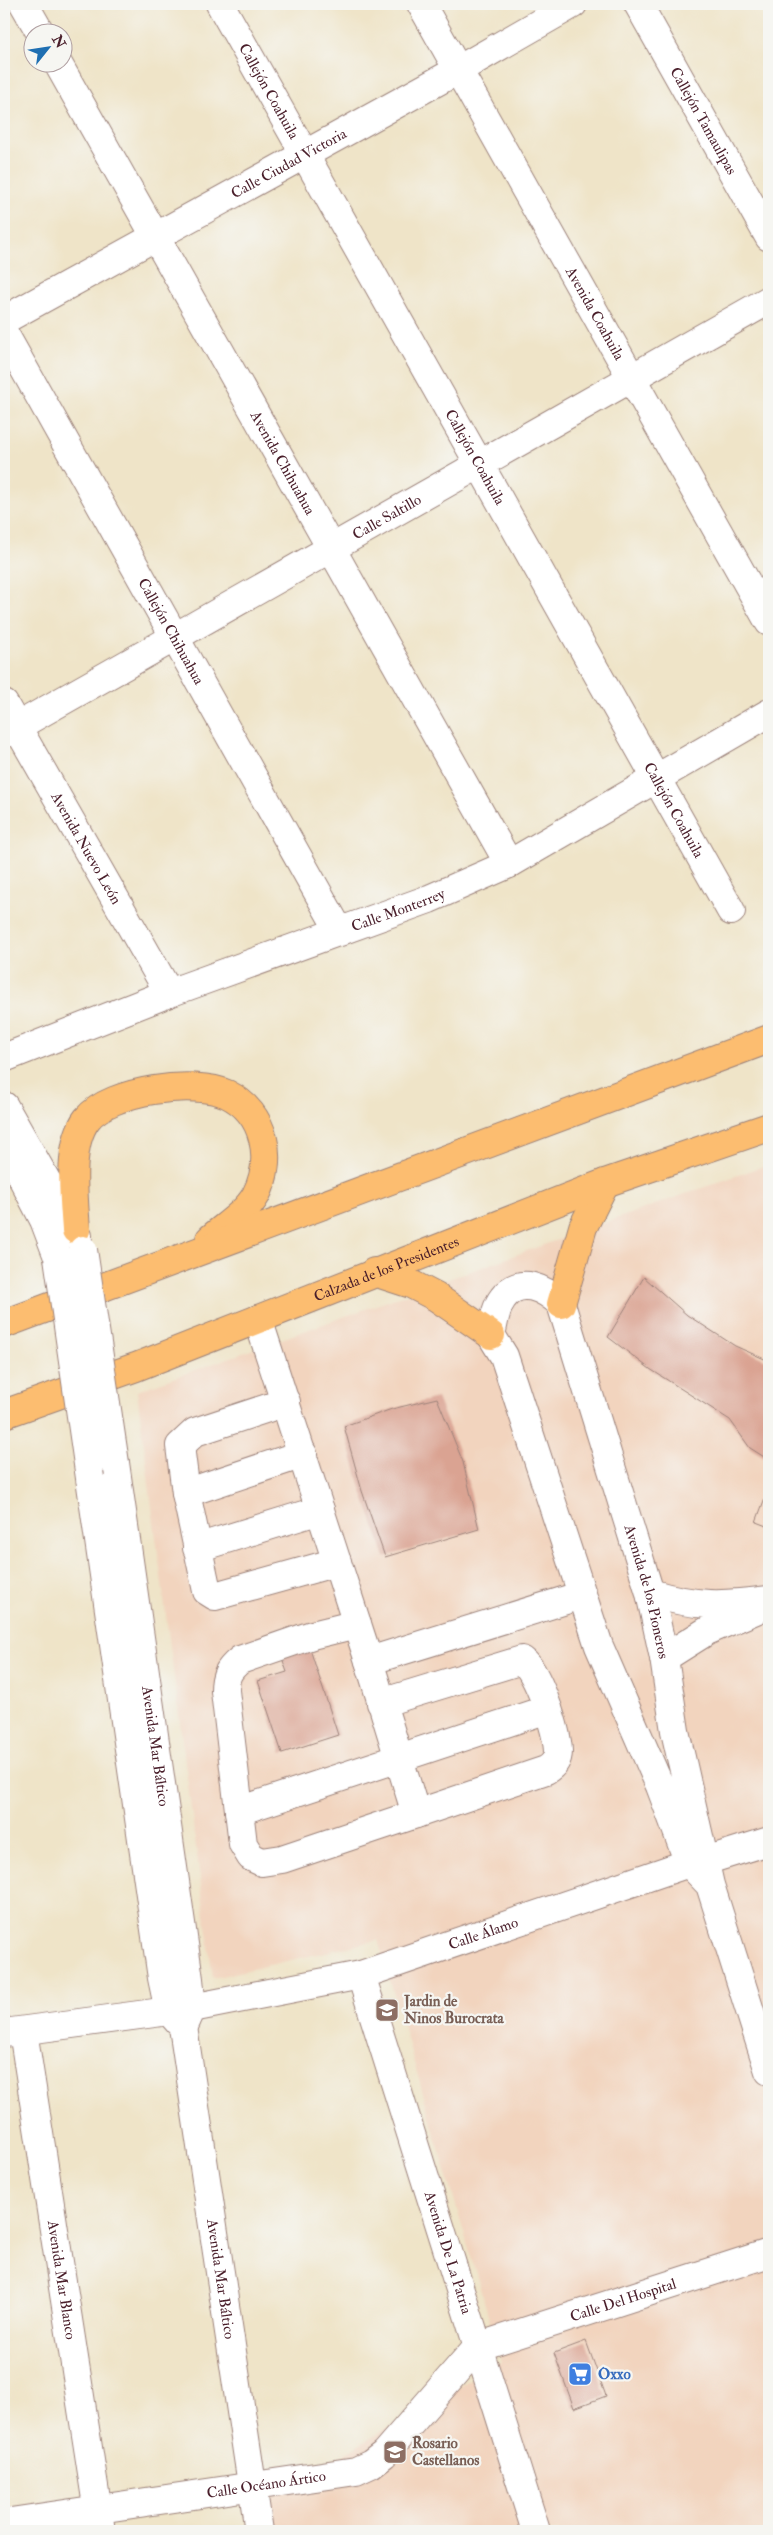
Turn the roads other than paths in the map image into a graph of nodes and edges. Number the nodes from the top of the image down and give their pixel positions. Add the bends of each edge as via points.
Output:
1 (24, 4) edge
2 (220, 4) edge
3 (421, 4) edge
4 (573, 4) edge
5 (638, 4) edge
6 (34, 22) edge
7 (458, 70) junction
8 (63, 72) edge
9 (304, 154) junction
10 (155, 235) junction
11 (769, 237) edge
12 (769, 300) edge
13 (4, 320) edge
14 (4, 333) edge
15 (632, 378) junction
16 (479, 464) junction
17 (332, 548) junction
18 (769, 622) edge
19 (175, 637) junction
20 (769, 713) edge
21 (8, 722) edge
22 (656, 778) junction
23 (509, 864) junction
24 (731, 911) dead end
25 (340, 932) junction
26 (169, 994) junction
27 (769, 1039) edge
28 (4, 1058) edge
29 (4, 1106) edge
30 (769, 1127) edge
31 (4, 1143) edge
32 (605, 1183) junction
33 (72, 1246) junction
34 (192, 1254) junction
35 (374, 1272) junction
36 (561, 1304) junction
37 (258, 1319) junction
38 (4, 1324) edge
39 (491, 1335) junction
40 (286, 1402) junction
41 (4, 1414) edge
42 (303, 1454) junction
43 (186, 1493) junction
44 (320, 1510) junction
45 (197, 1548) junction
46 (337, 1562) junction
47 (650, 1593) junction
48 (582, 1596) junction
49 (769, 1602) edge
50 (357, 1624) junction
51 (664, 1658) junction
52 (369, 1661) junction
53 (381, 1703) junction
54 (548, 1709) junction
55 (675, 1731) junction
56 (642, 1742) junction
57 (399, 1759) junction
58 (239, 1810) junction
59 (416, 1814) junction
60 (769, 1841) edge
61 (701, 1870) junction
62 (361, 1976) junction
63 (181, 2015) junction
64 (14, 2032) edge
65 (769, 2071) edge
66 (769, 2253) edge
67 (477, 2347) junction
68 (253, 2487) junction
69 (99, 2520) edge
70 (4, 2523) edge
71 (259, 2531) edge
72 (536, 2531) edge

1 - 6 street
2 - 9 street, Callejón Coahuila
3 - 7 street, Avenida Coahuila
4 - 7 street, Calle Ciudad Victoria
5 - 11 street, Callejón Tamaulipas
7 - 9 street, Calle Ciudad Victoria
7 - 15 street, Avenida Coahuila
8 - 10 street, Avenida Chihuahua
9 - 10 street, Calle Ciudad Victoria
9 - 16 street, Callejón Coahuila
10 - 13 street, Calle Ciudad Victoria
10 - 17 street, Avenida Chihuahua
12 - 15 street, Calle Saltillo
14 - 19 street, Callejón Chihuahua
15 - 16 street, Calle Saltillo
15 - 18 street, Avenida Coahuila
16 - 17 street, Calle Saltillo
16 - 22 street, Callejón Coahuila
17 - 19 street, Calle Saltillo
17 - 23 street, Avenida Chihuahua
19 - 21 street, Calle Saltillo
19 - 25 street, Callejón Chihuahua
20 - 22 street, Calle Monterrey
21 - 26 street, Avenida Nuevo León
22 - 23 street, Calle Monterrey
22 - 24 street, Callejón Coahuila
23 - 25 street, Calle Monterrey
25 - 26 street, Calle Monterrey
26 - 28 street, Calle Monterrey
27 - 34 highway
29 - 33 street
30 - 32 highway, Calzada de los Presidentes
31 - 33 street via 44,1220
32 - 35 highway, Calzada de los Presidentes
32 - 36 highway via 583,1227
33 - 34 highway via 74,1157 87,1119 103,1106 135,1094 172,1088 208,1090 227,1094 244,1106 259,1124 266,1149 266,1170 255,1196 239,1215
33 - 63 street, Avenida Mar Báltico, bridge via 115,1463
33 - 63 street, Avenida Mar Báltico, bridge via 90,1478 162,1978
34 - 38 highway
35 - 37 highway, Calzada de los Presidentes
35 - 39 highway via 411,1284 436,1297
36 - 39 street via 538,1286 512,1290 497,1310
36 - 47 street, Avenida de los Pioneros
37 - 40 street
37 - 41 highway, Calzada de los Presidentes
39 - 48 street, Avenida de los Pioneros via 504,1356
40 - 42 street
40 - 43 street via 195,1432 183,1440 180,1451
42 - 43 street
42 - 44 street
43 - 45 street
44 - 45 street
44 - 46 street
45 - 46 street via 207,1591 213,1596
46 - 50 street
47 - 49 street via 693,1604 718,1606
47 - 51 street, Avenida de los Pioneros
48 - 52 street
48 - 56 street, Avenida de los Pioneros via 599,1646
49 - 51 street via 707,1631
50 - 52 street
50 - 58 street via 312,1635 240,1660 230,1668 225,1676 224,1691
51 - 55 street, Avenida de los Pioneros
52 - 53 street
53 - 54 street via 522,1660 538,1682
53 - 57 street
54 - 57 street
54 - 59 street via 558,1751 552,1766
55 - 56 street via 662,1743
55 - 61 street, Avenida de los Pioneros
56 - 61 street, Avenida de los Pioneros
57 - 58 street
57 - 59 street
58 - 59 street via 246,1852 262,1862 282,1859
60 - 61 street, Calle Álamo
61 - 62 street, Calle Álamo
61 - 65 street, Avenida de los Pioneros
62 - 63 street, Calle Álamo
62 - 67 street, Avenida De La Patria
63 - 64 street, Calle Álamo
63 - 68 street, Avenida Mar Báltico
64 - 69 street, Avenida Mar Blanco
66 - 67 street, Calle Del Hospital
67 - 68 street, Calle Océano Ártico via 384,2454 371,2464 356,2471
67 - 72 street, Avenida De La Patria
68 - 69 street, Calle Océano Ártico
68 - 71 street, Avenida Mar Báltico
69 - 70 street, Calle Océano Ártico

